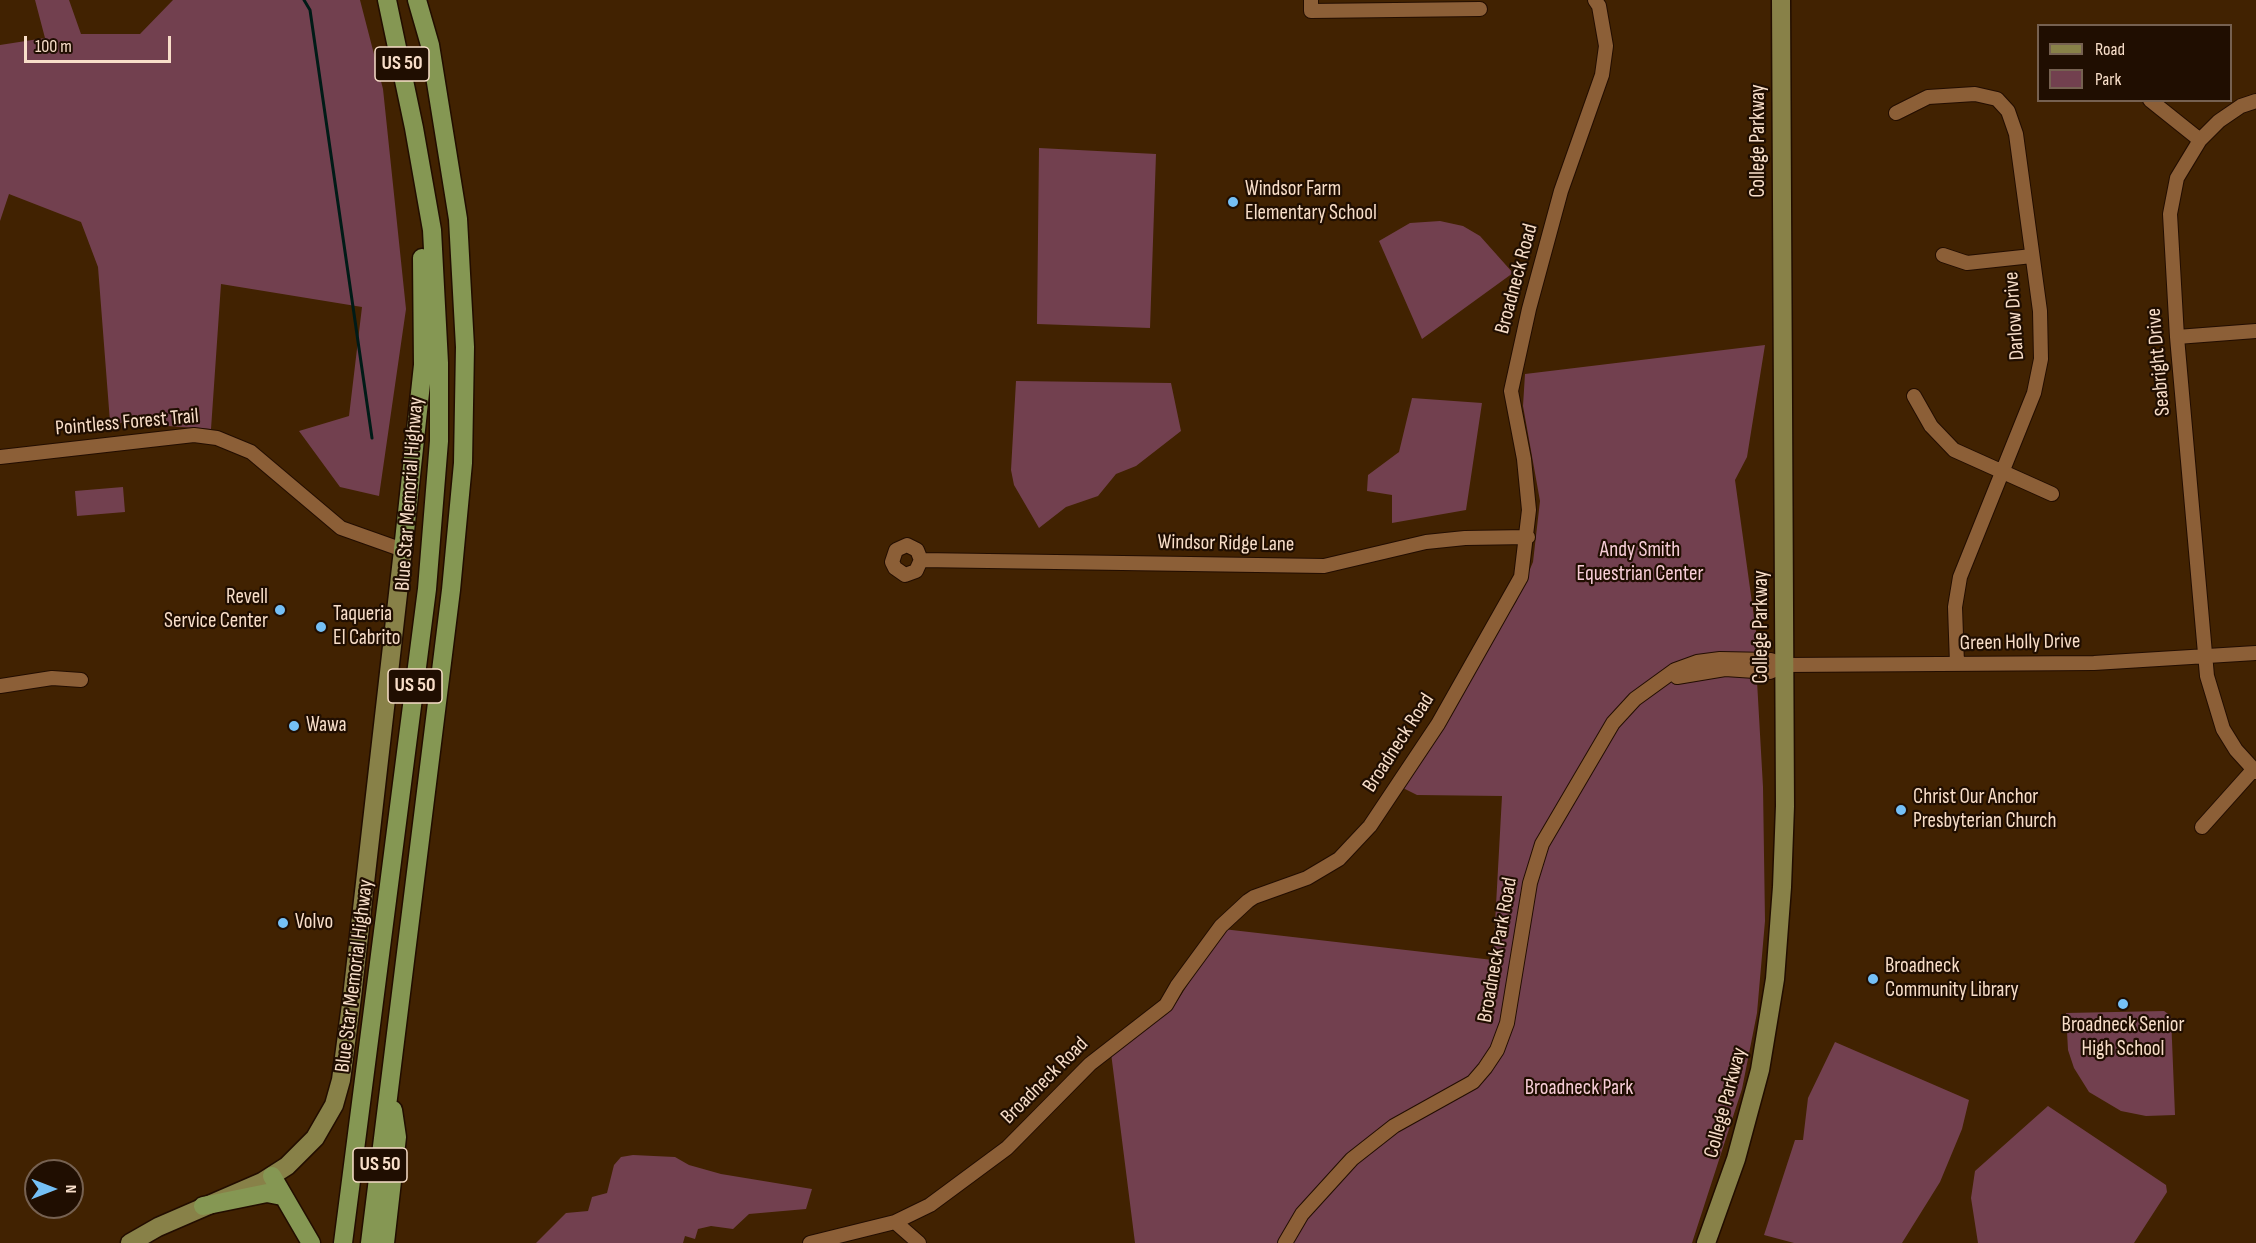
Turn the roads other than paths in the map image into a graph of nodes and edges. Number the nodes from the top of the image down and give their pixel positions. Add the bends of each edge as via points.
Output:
1 (387, 0) edge
2 (417, 0) edge
3 (1311, 0) edge
4 (1595, 0) edge
5 (1780, 0) edge
6 (1480, 9) dead end
7 (2256, 101) edge
8 (2152, 102) edge
9 (1896, 113) dead end
10 (414, 128) junction
11 (2200, 140) junction
12 (1943, 255) dead end
13 (2032, 256) junction
14 (2256, 331) edge
15 (2177, 337) junction
16 (1914, 396) dead end
17 (0, 457) edge
18 (2002, 472) junction
19 (2052, 494) dead end
20 (1528, 537) junction
21 (403, 550) junction
22 (921, 560) dead end
23 (2256, 653) edge
24 (2206, 656) junction
25 (1957, 664) junction
26 (1785, 665) junction
27 (81, 680) dead end
28 (0, 686) edge
29 (2255, 771) edge
30 (2202, 827) dead end
31 (389, 1087) junction
32 (272, 1176) junction
33 (282, 1196) junction
34 (203, 1206) junction
35 (896, 1222) junction
36 (130, 1243) edge
37 (311, 1243) edge
38 (344, 1243) edge
39 (370, 1243) edge
40 (385, 1243) edge
41 (810, 1243) edge
42 (919, 1243) edge
43 (1285, 1243) edge
44 (1706, 1243) edge

1 - 10 highway, Blue Star Memorial Highway / US 50
2 - 31 highway, US 50 via 432,56 458,219 465,347 464,463
3 - 6 street via 1311,10
4 - 20 street, Broadneck Road via 1606,46 1602,75 1561,191 1511,391 1524,459
5 - 26 main road, College Parkway
7 - 11 street, Seabright Drive via 2219,121
8 - 11 street
9 - 13 street, Darlow Drive via 1928,97 1986,95 2004,105 2016,134
10 - 21 highway via 411,152 423,264 423,365
10 - 38 highway, Blue Star Memorial Highway / US 50 via 432,230 437,291 439,418 435,512
11 - 15 street, Seabright Drive via 2177,178 2170,214
12 - 13 street via 1967,263
13 - 18 street, Darlow Drive via 2042,340 2039,375
14 - 15 street
15 - 24 street, Seabright Drive
16 - 18 street via 1942,440 1968,459
17 - 21 street, Pointless Forest Trail via 194,435 217,438 251,452 340,528
18 - 19 street
18 - 25 street, Darlow Drive via 1960,577
20 - 22 street, Windsor Ridge Lane via 1426,542 1324,566
20 - 35 street, Broadneck Road via 1521,577 1477,659 1366,830 1340,859 1307,878 1254,897 1221,926 1166,1005 1090,1064 1007,1148 930,1205
21 - 32 main road via 340,1080 329,1116 315,1138 296,1159
23 - 24 street, Green Holly Drive
24 - 25 street, Green Holly Drive via 2094,663
24 - 29 street, Seabright Drive via 2207,676 2223,729
25 - 26 street, Green Holly Drive
26 - 43 street, Broadneck Park Road via 1770,672 1725,669 1663,680 1635,699 1613,723 1542,844 1530,883 1507,1023 1497,1050 1473,1082 1394,1126 1352,1159 1302,1214
26 - 44 main road, College Parkway via 1785,806 1769,1023 1749,1114
27 - 28 street via 52,678
29 - 30 street
31 - 39 highway, US 50
31 - 40 highway via 397,1137
32 - 33 highway
32 - 34 main road
33 - 34 highway via 267,1193
33 - 37 highway
34 - 36 main road
35 - 41 street, Broadneck Road
35 - 42 street

